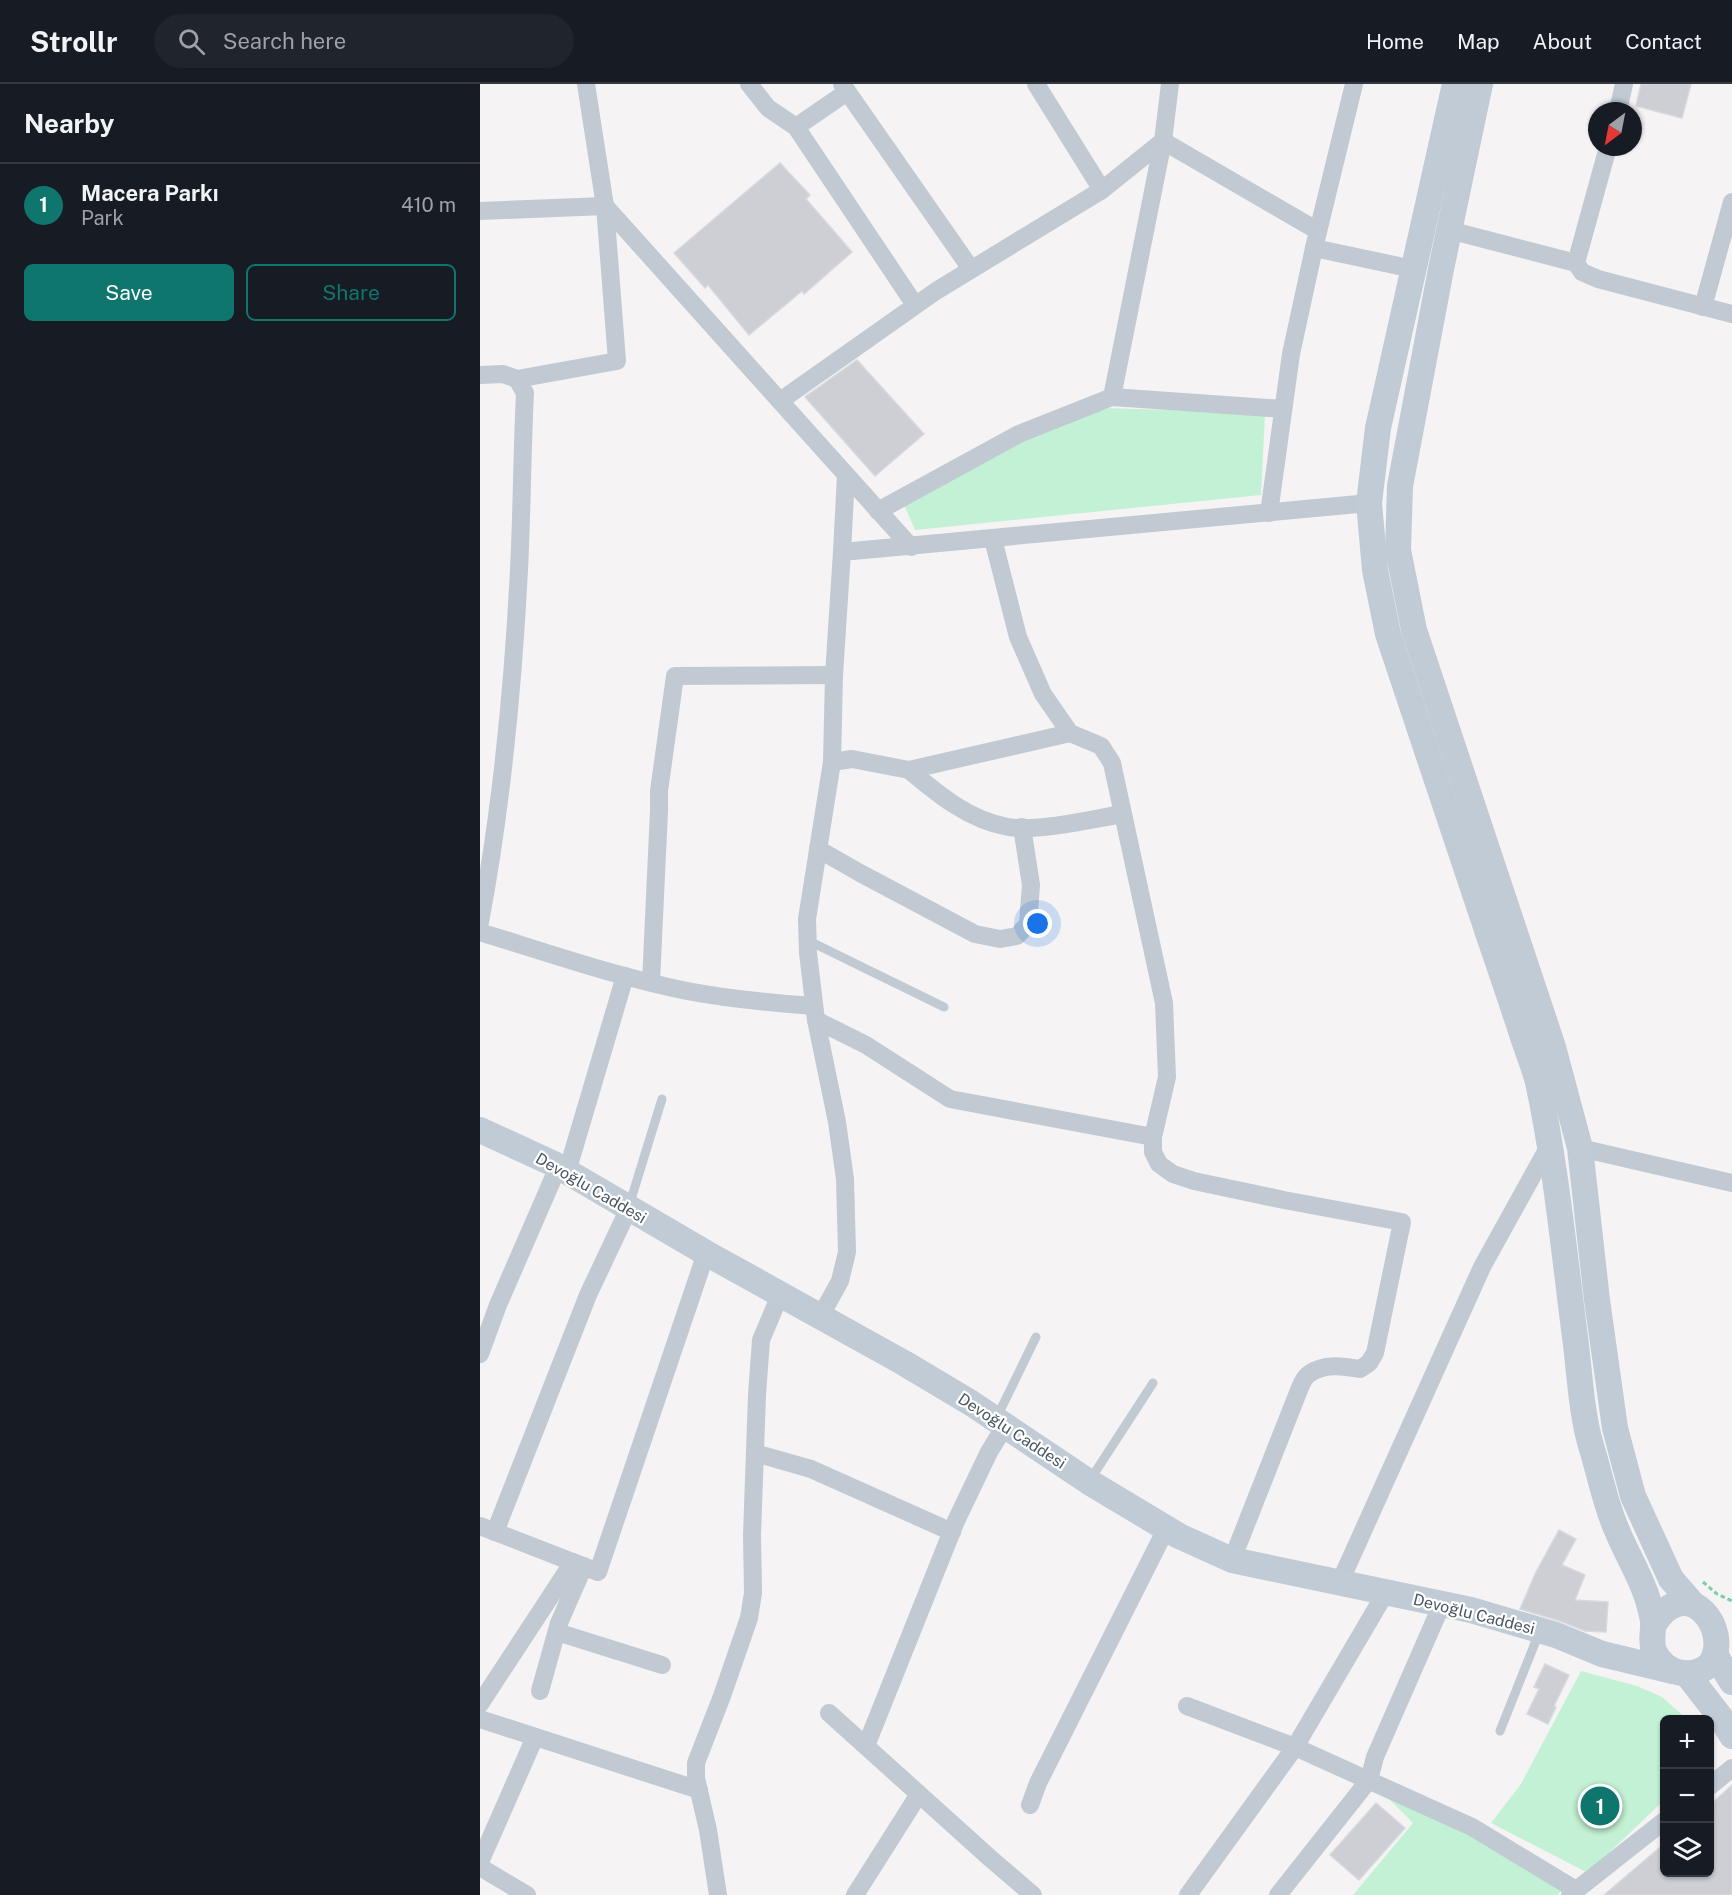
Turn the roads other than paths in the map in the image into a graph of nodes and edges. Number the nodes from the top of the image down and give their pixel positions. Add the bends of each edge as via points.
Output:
1 (586, 84) edge
2 (749, 84) edge
3 (1036, 84) edge
4 (1170, 84) edge
5 (1354, 84) edge
6 (1455, 84) edge
7 (1480, 84) edge
8 (1624, 84) edge
9 (845, 88) edge
10 (1620, 102) edge
11 (796, 127) junction
12 (1163, 141) junction
13 (1606, 156) edge
14 (1102, 190) junction
15 (1732, 202) edge
16 (606, 206) junction
17 (480, 211) edge
18 (1449, 230) junction
19 (1316, 240) junction
20 (1576, 263) junction
21 (971, 269) junction
22 (1413, 269) junction
23 (915, 305) junction
24 (1703, 307) junction
25 (1732, 314) edge
26 (480, 375) edge
27 (517, 379) junction
28 (1112, 397) junction
29 (780, 401) junction
30 (1283, 409) junction
31 (846, 475) junction
32 (1369, 504) junction
33 (878, 510) junction
34 (1269, 513) junction
35 (993, 539) junction
36 (910, 547) junction
37 (842, 552) junction
38 (834, 675) junction
39 (1070, 733) junction
40 (832, 762) junction
41 (909, 770) junction
42 (1123, 814) junction
43 (1023, 827) junction
44 (818, 849) junction
45 (480, 921) edge
46 (480, 932) edge
47 (807, 940) junction
48 (625, 976) junction
49 (651, 982) junction
50 (944, 1007) dead end
51 (815, 1013) junction
52 (662, 1099) dead end
53 (480, 1130) edge
54 (1153, 1137) junction
55 (1549, 1146) junction
56 (1580, 1148) junction
57 (563, 1169) junction
58 (1732, 1183) edge
59 (629, 1208) junction
60 (706, 1253) junction
61 (780, 1294) junction
62 (820, 1317) junction
63 (1036, 1337) dead end
64 (480, 1354) edge
65 (1153, 1383) dead end
66 (1000, 1423) junction
67 (755, 1453) junction
68 (1089, 1482) junction
69 (487, 1529) edge
70 (1166, 1529) junction
71 (952, 1532) junction
72 (1232, 1560) junction
73 (579, 1564) junction
74 (1340, 1582) junction
75 (1386, 1592) junction
76 (1697, 1592) junction
77 (1442, 1604) junction
78 (1652, 1629) junction
79 (1540, 1630) junction
80 (556, 1632) junction
81 (1578, 1642) junction
82 (1724, 1642) edge
83 (662, 1665) dead end
84 (1681, 1673) junction
85 (1732, 1682) edge
86 (540, 1691) dead end
87 (480, 1704) edge
88 (1187, 1706) dead end
89 (829, 1713) dead end
90 (480, 1719) edge
91 (1500, 1731) dead end
92 (1732, 1736) edge
93 (535, 1737) junction
94 (866, 1746) junction
95 (1295, 1747) junction
96 (1732, 1768) edge
97 (1369, 1780) junction
98 (1714, 1783) edge
99 (699, 1790) junction
100 (919, 1794) junction
101 (1030, 1805) dead end
102 (1662, 1823) edge
103 (480, 1862) edge
104 (480, 1868) edge
105 (1573, 1892) edge
106 (527, 1895) edge
107 (718, 1895) edge
108 (855, 1895) edge
109 (1033, 1895) edge
110 (1188, 1895) edge
111 (1278, 1895) edge

1 - 16 street
2 - 11 street via 768,108
3 - 14 street
4 - 12 street
5 - 19 street
6 - 22 street
7 - 18 street
8 - 10 street
9 - 11 street
9 - 21 street
11 - 23 street
12 - 14 street
12 - 19 street
12 - 28 street
13 - 20 street
14 - 21 street
15 - 24 street
16 - 17 street
16 - 27 street via 617,361
16 - 29 street
18 - 20 street
18 - 56 street via 1400,486 1398,550 1414,630 1553,1047
19 - 22 street
19 - 30 street
20 - 24 street via 1582,272 1598,279
21 - 23 street
22 - 32 street via 1378,428
23 - 29 street
24 - 25 street
26 - 27 street via 503,374
27 - 45 street via 525,393 519,570 505,753
28 - 30 street
28 - 33 street via 1019,434
29 - 31 street
30 - 34 street
31 - 33 street
31 - 37 street
32 - 34 street
32 - 55 street via 1375,570 1388,634 1537,1079
33 - 36 street
34 - 35 street
35 - 36 street
35 - 39 street via 1018,637 1043,694
36 - 37 street
37 - 38 street
38 - 40 street
38 - 49 street via 675,676 659,791
39 - 41 street
39 - 42 street via 1101,746 1112,763
40 - 41 street via 852,759
40 - 44 street
41 - 43 street via 943,798 980,819
42 - 43 street
42 - 54 street via 1164,1003 1167,1077
43 - 44 street via 1031,885 1028,924 1017,936 1000,939 975,934
44 - 47 street
46 - 48 street
47 - 50 lane
47 - 51 street
48 - 49 street
48 - 57 street
49 - 51 street
51 - 54 street via 950,1099
51 - 62 street via 845,1179 847,1252 840,1281
52 - 59 lane
53 - 57 street, Devoğlu Caddesi
54 - 72 street via 1153,1152 1159,1164 1173,1174 1402,1222 1375,1353 1360,1369 1340,1365 1307,1375
55 - 74 street via 1482,1267
55 - 78 street via 1588,1436 1614,1525 1646,1595
56 - 58 street
56 - 76 street via 1615,1428 1633,1496 1671,1579
57 - 59 street, Devoğlu Caddesi
57 - 64 street via 498,1305
59 - 60 street, Devoğlu Caddesi
59 - 69 street
60 - 61 street, Devoğlu Caddesi
60 - 73 street via 597,1572
61 - 62 street, Devoğlu Caddesi
61 - 67 street via 761,1340
62 - 66 street, Devoğlu Caddesi
63 - 66 lane
65 - 68 lane
66 - 68 street, Devoğlu Caddesi
66 - 71 street
67 - 71 street via 811,1469
67 - 99 street via 750,1618 696,1762
68 - 70 street, Devoğlu Caddesi
69 - 73 street
70 - 72 street, Devoğlu Caddesi
70 - 101 street
71 - 94 street
72 - 74 street, Devoğlu Caddesi
73 - 80 street
73 - 87 street
74 - 75 street, Devoğlu Caddesi
75 - 77 street, Devoğlu Caddesi
75 - 95 street
76 - 78 street via 1660,1614
76 - 82 street via 1703,1606 1719,1623
77 - 79 street, Devoğlu Caddesi
77 - 97 street via 1375,1757
78 - 81 street via 1626,1643
78 - 84 street via 1652,1647 1657,1658
79 - 81 street, Devoğlu Caddesi
79 - 91 lane
80 - 83 street
80 - 86 street
81 - 84 street via 1602,1654
82 - 84 street via 1709,1666 1698,1672
82 - 85 street
84 - 92 street
88 - 95 street
89 - 94 street
90 - 93 street
93 - 99 street
93 - 103 street
94 - 100 street
95 - 97 street
95 - 110 street
96 - 98 street
97 - 105 street via 1472,1827
97 - 111 street
99 - 107 street
100 - 108 street
100 - 109 street
102 - 105 street
104 - 106 street

